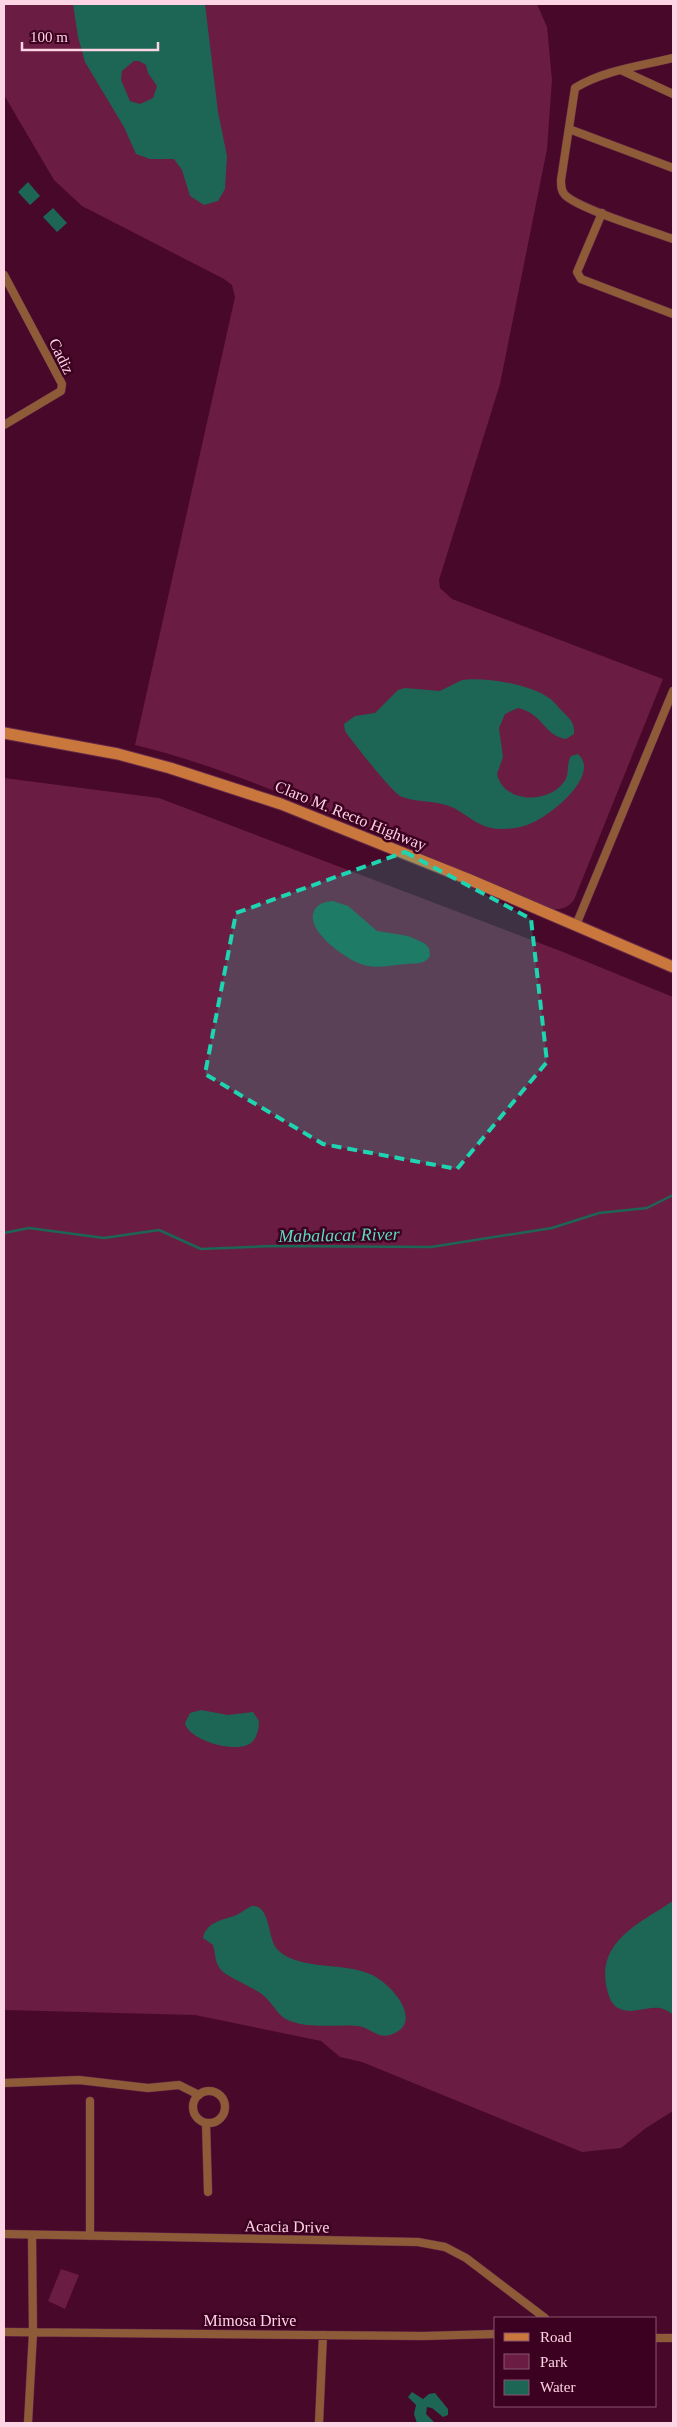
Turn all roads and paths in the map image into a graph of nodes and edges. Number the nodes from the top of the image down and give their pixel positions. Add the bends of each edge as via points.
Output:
1 (673, 58) edge
2 (622, 71) junction
3 (673, 94) edge
4 (569, 129) junction
5 (673, 168) edge
6 (602, 213) junction
7 (673, 239) edge
8 (4, 276) edge
9 (673, 314) edge
10 (4, 425) edge
11 (673, 691) edge
12 (4, 733) edge
13 (576, 925) junction
14 (673, 967) edge
15 (4, 2083) edge
16 (199, 2095) junction
17 (90, 2101) dead end
18 (206, 2123) junction
19 (208, 2192) dead end
20 (4, 2234) edge
21 (32, 2235) junction
22 (90, 2236) junction
23 (544, 2317) edge
24 (4, 2332) edge
25 (33, 2332) junction
26 (323, 2334) junction
27 (494, 2334) edge
28 (657, 2338) edge
29 (673, 2338) edge
30 (28, 2423) edge
31 (319, 2423) edge

1 - 2 street
2 - 3 street
2 - 4 street via 587,80 575,88
4 - 5 street
4 - 6 street via 562,190 566,196
6 - 7 street
6 - 9 street via 577,272 581,279
8 - 10 street, Cadiz via 62,384 61,391
11 - 13 street
12 - 13 main road, Claro M. Recto Highway via 118,754 247,792
13 - 14 main road, Claro M. Recto Highway
15 - 16 street via 80,2080 148,2088 180,2084
16 - 18 street via 193,2108 197,2118
16 - 18 street via 214,2092 224,2103 221,2118
17 - 22 street
18 - 19 street
20 - 21 street, Acacia Drive
21 - 22 street, Acacia Drive
21 - 25 street
22 - 23 street, Acacia Drive via 418,2242 446,2246
24 - 25 street, Mimosa Drive
25 - 26 street, Mimosa Drive
25 - 30 street
26 - 27 street, Mimosa Drive
26 - 31 street
28 - 29 street

